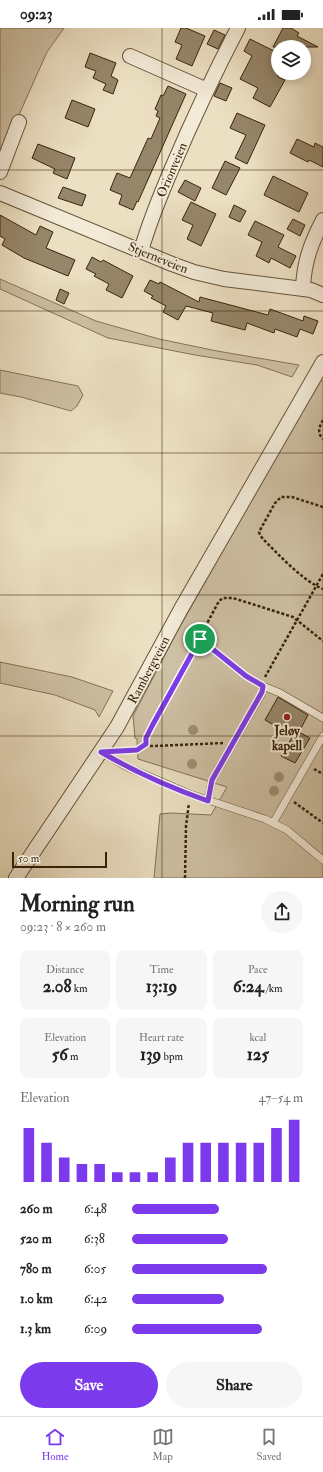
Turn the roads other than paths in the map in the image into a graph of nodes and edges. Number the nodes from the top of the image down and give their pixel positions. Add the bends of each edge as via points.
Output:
1 (238, 28) edge
2 (130, 56) dead end
3 (207, 90) junction
4 (19, 122) dead end
5 (0, 172) edge
6 (0, 193) edge
7 (323, 220) edge
8 (141, 251) junction
9 (303, 288) junction
10 (323, 295) edge
11 (321, 369) edge
12 (323, 718) edge
13 (323, 736) edge
14 (101, 752) junction
15 (208, 801) junction
16 (273, 823) junction
17 (323, 860) edge
18 (16, 878) edge

1 - 3 street, Orionveien
2 - 3 street
3 - 8 street, Orionveien via 152,215
4 - 5 street
6 - 8 street, Stjerneveien
7 - 9 street via 308,252
8 - 9 street, Stjerneveien via 211,277
9 - 10 street, Stjerneveien
11 - 14 street, Rambergveien
12 - 15 lane via 263,686 212,780
13 - 16 lane
14 - 15 lane via 127,767
14 - 18 street, Rambergveien
15 - 16 lane via 230,806
16 - 17 lane via 287,830

